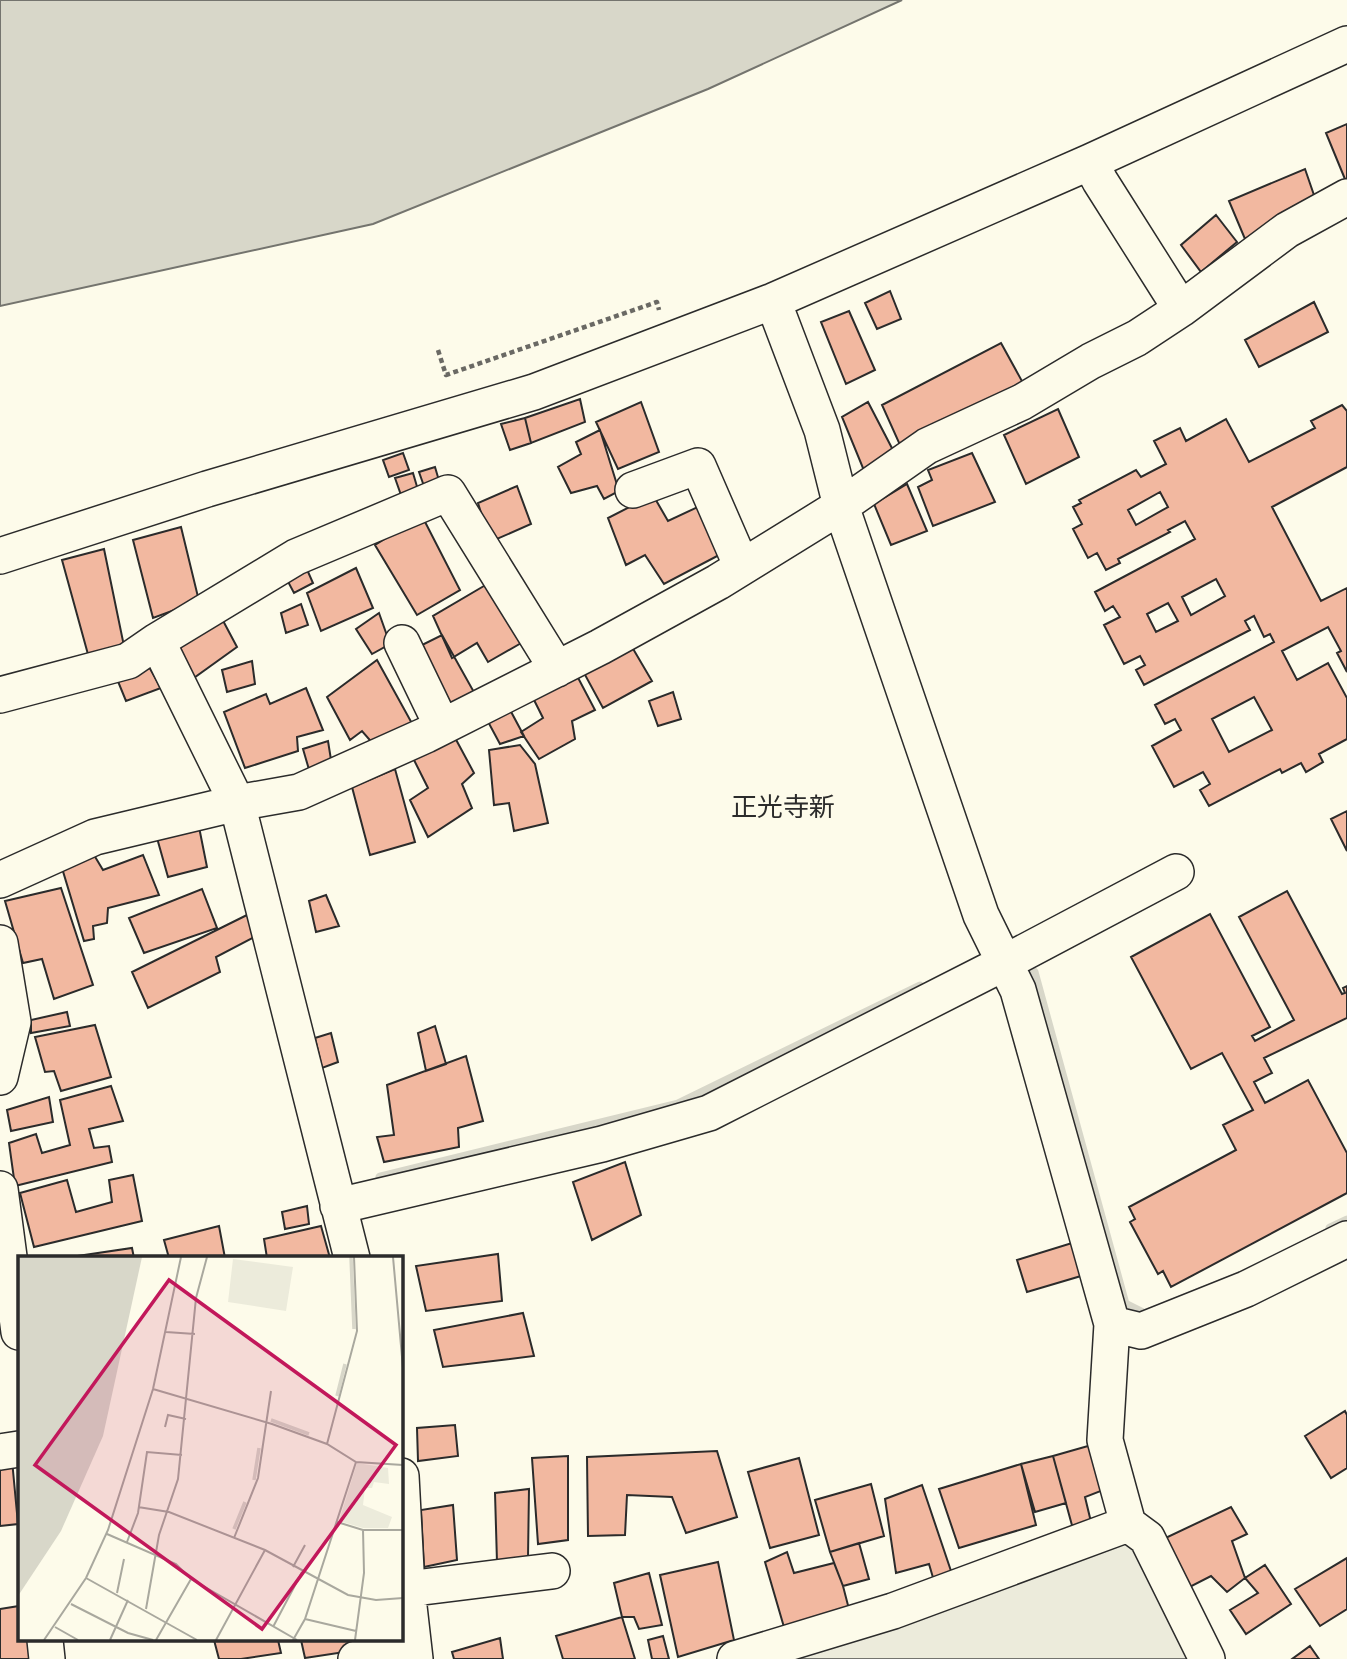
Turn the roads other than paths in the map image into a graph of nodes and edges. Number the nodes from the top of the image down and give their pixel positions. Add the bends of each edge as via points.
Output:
1 (1347, 44) edge
2 (1090, 162) junction
3 (1347, 197) edge
4 (773, 301) junction
5 (1181, 309) junction
6 (633, 490) dead end
7 (841, 506) junction
8 (0, 556) edge
9 (742, 567) junction
10 (157, 641) junction
11 (402, 643) dead end
12 (556, 669) junction
13 (0, 695) edge
14 (442, 726) junction
15 (237, 803) junction
16 (1176, 872) dead end
17 (0, 880) edge
18 (0, 943) edge
19 (1004, 963) junction
20 (0, 1077) edge
21 (0, 1189) edge
22 (338, 1206) junction
23 (1347, 1239) edge
24 (351, 1256) edge
25 (18, 1324) edge
26 (1112, 1324) junction
27 (18, 1449) edge
28 (0, 1452) edge
29 (402, 1495) edge
30 (1128, 1524) junction
31 (552, 1572) dead end
32 (407, 1588) junction
33 (777, 1653) edge
34 (414, 1655) edge
35 (356, 1659) edge
36 (734, 1659) edge
37 (1207, 1659) edge

1 - 2 street
2 - 4 street
2 - 5 street
3 - 5 street via 1287,230
4 - 7 street via 822,430
4 - 8 street via 534,392
5 - 7 street via 1022,402 927,446
6 - 9 street via 698,466
7 - 9 street
7 - 19 street via 981,915
9 - 12 street
10 - 12 street via 296,557 448,493
10 - 13 street via 128,662
10 - 15 street
11 - 14 street
12 - 14 street
14 - 15 street via 299,792
15 - 17 street via 95,836
15 - 22 street
16 - 19 street
18 - 20 street via 13,1022
19 - 22 street via 709,1113 602,1144
19 - 26 street via 1018,990
21 - 25 street
22 - 24 street
23 - 26 street via 1246,1289 1140,1331
26 - 30 street via 1105,1440
27 - 28 street
29 - 32 street
30 - 33 street
30 - 37 street via 1147,1538
31 - 32 street
32 - 34 street
33 - 36 street
34 - 35 street

